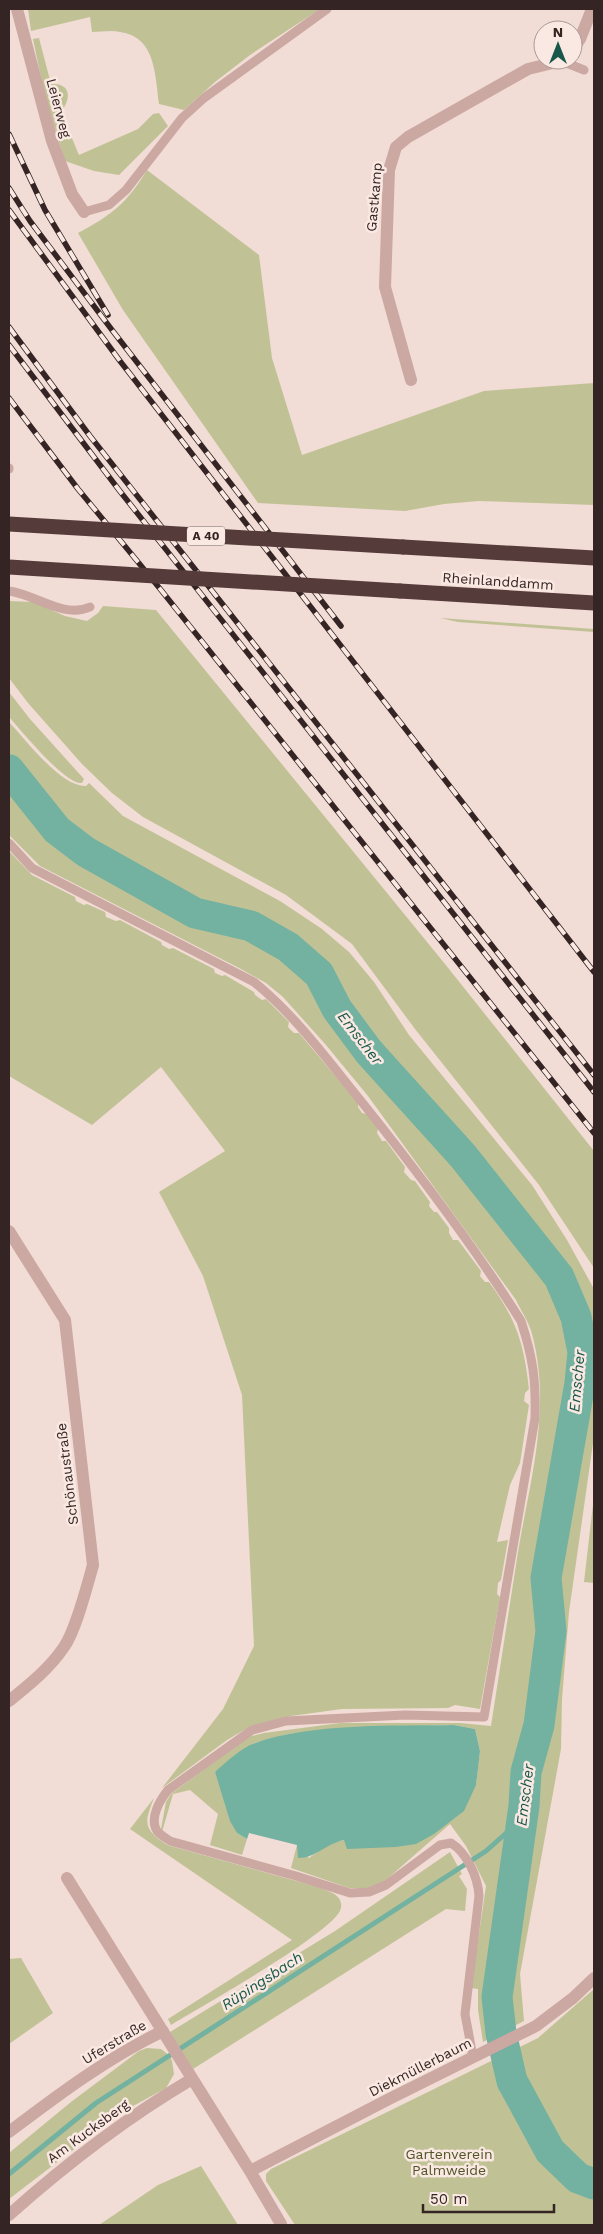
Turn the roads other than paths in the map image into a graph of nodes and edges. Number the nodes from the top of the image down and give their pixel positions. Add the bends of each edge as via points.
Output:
1 (17, 9) edge
2 (327, 9) edge
3 (592, 9) edge
4 (583, 32) edge
5 (533, 69) edge
6 (84, 212) joint
7 (411, 380) dead end
8 (9, 524) edge
9 (594, 558) edge
10 (9, 567) edge
11 (9, 591) edge
12 (594, 603) edge
13 (90, 607) dead end
14 (9, 842) edge
15 (9, 1231) edge
16 (9, 1701) edge
17 (67, 1878) dead end
18 (594, 1978) edge
19 (165, 2034) junction
20 (473, 2057) junction
21 (192, 2079) junction
22 (9, 2132) edge
23 (250, 2171) junction
24 (9, 2215) edge
25 (281, 2224) edge

1 - 6 street, Leierweg via 52,141 72,194
2 - 6 lane via 204,98 182,118 126,190 108,205
3 - 4 street
5 - 7 street, Gastkamp via 408,137 396,147 389,170 384,287
8 - 9 highway, Rheinlanddamm / A 40, bridge
10 - 12 highway, Rheinlanddamm, bridge
11 - 13 lane via 58,607 81,611
14 - 20 lane via 32,868 254,982 280,1004 308,1034 410,1163 521,1321 536,1384 535,1418 484,1717 350,1717 286,1721 252,1730 168,1790 159,1801 154,1823 157,1832 170,1841 350,1893 369,1892 386,1885 440,1845 451,1843 460,1849 479,1883 465,2014
15 - 16 street, Schönaustraße via 64,1320 92,1565 66,1645 40,1676
17 - 19 street, Uferstraße
18 - 20 street, Diekmüllerbaum via 536,2026
19 - 21 street
19 - 22 street, Uferstraße via 133,2045
20 - 23 street, Diekmüllerbaum
21 - 23 street
21 - 24 street, Am Kucksberg via 121,2124 56,2172
23 - 25 street

